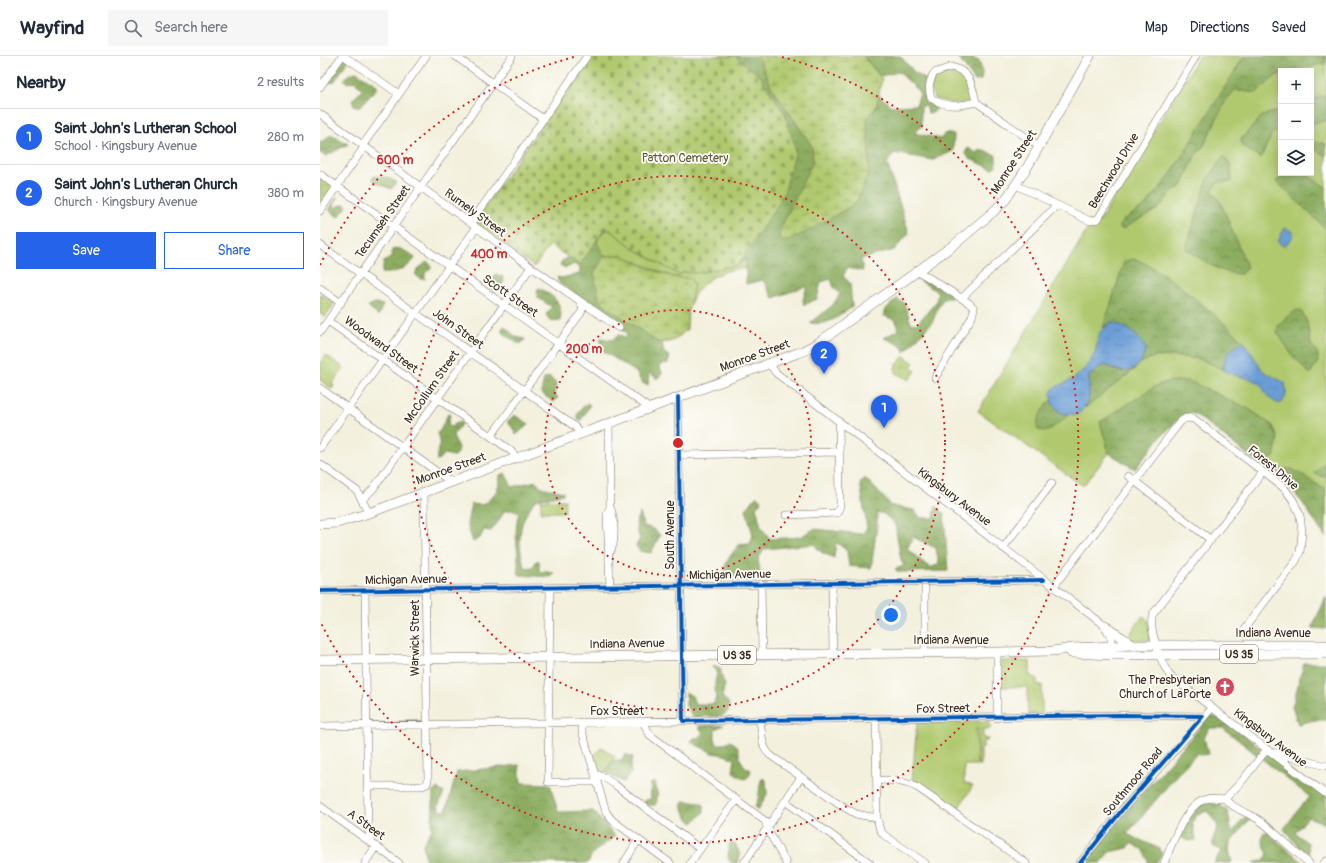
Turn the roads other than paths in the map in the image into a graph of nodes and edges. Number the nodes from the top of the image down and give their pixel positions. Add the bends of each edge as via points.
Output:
1 (343, 56) edge
2 (426, 56) edge
3 (455, 56) edge
4 (512, 56) edge
5 (587, 56) edge
6 (1090, 56) edge
7 (1196, 56) edge
8 (493, 83) junction
9 (320, 87) edge
10 (399, 94) junction
11 (976, 102) junction
12 (320, 114) edge
13 (543, 119) junction
14 (364, 146) junction
15 (1040, 147) junction
16 (320, 174) edge
17 (1016, 184) junction
18 (337, 186) junction
19 (421, 187) junction
20 (1056, 205) junction
21 (320, 211) edge
22 (473, 225) junction
23 (394, 227) junction
24 (320, 245) edge
25 (449, 266) junction
26 (531, 267) junction
27 (918, 272) junction
28 (361, 274) junction
29 (320, 288) edge
30 (962, 298) junction
31 (580, 302) junction
32 (341, 303) junction
33 (503, 305) junction
34 (416, 313) junction
35 (328, 321) junction
36 (619, 328) dead end
37 (320, 332) edge
38 (558, 344) junction
39 (470, 352) junction
40 (383, 360) junction
41 (769, 363) junction
42 (935, 378) dead end
43 (320, 388) edge
44 (525, 390) junction
45 (678, 397) junction
46 (437, 398) junction
47 (348, 408) junction
48 (649, 408) junction
49 (838, 422) junction
50 (609, 423) junction
51 (581, 434) junction
52 (491, 436) junction
53 (402, 447) junction
54 (320, 448) edge
55 (839, 452) junction
56 (679, 455) junction
57 (517, 458) junction
58 (320, 464) edge
59 (1263, 472) junction
60 (1128, 476) dead end
61 (1134, 481) junction
62 (451, 482) junction
63 (1052, 483) dead end
64 (424, 492) junction
65 (363, 499) junction
66 (369, 513) junction
67 (786, 515) dead end
68 (320, 524) edge
69 (1211, 540) junction
70 (1003, 548) junction
71 (1044, 580) junction
72 (925, 582) junction
73 (832, 583) junction
74 (761, 584) junction
75 (681, 586) junction
76 (610, 587) junction
77 (1053, 587) junction
78 (550, 588) junction
79 (426, 589) junction
80 (365, 590) junction
81 (320, 591) edge
82 (1105, 626) junction
83 (1243, 630) dead end
84 (1326, 645) edge
85 (1133, 646) junction
86 (1281, 649) junction
87 (1158, 650) junction
88 (1111, 651) junction
89 (925, 652) junction
90 (997, 652) junction
91 (762, 654) junction
92 (833, 654) junction
93 (1326, 654) edge
94 (682, 655) junction
95 (548, 657) junction
96 (426, 659) junction
97 (320, 660) edge
98 (366, 660) junction
99 (1212, 708) junction
100 (1203, 716) junction
101 (997, 718) junction
102 (876, 720) junction
103 (683, 721) junction
104 (760, 721) junction
105 (582, 722) junction
106 (643, 722) junction
107 (548, 723) junction
108 (367, 725) junction
109 (427, 725) junction
110 (320, 726) edge
111 (1269, 751) junction
112 (1326, 766) edge
113 (801, 777) junction
114 (596, 778) junction
115 (877, 780) junction
116 (367, 786) junction
117 (1326, 794) edge
118 (1225, 799) junction
119 (736, 800) junction
120 (785, 801) junction
121 (321, 808) edge
122 (877, 818) junction
123 (767, 829) junction
124 (638, 840) junction
125 (374, 845) junction
126 (700, 849) junction
127 (859, 860) edge
128 (365, 863) edge
129 (399, 863) edge
130 (624, 863) edge
131 (670, 863) edge
132 (690, 863) edge
133 (744, 863) edge
134 (786, 863) edge
135 (870, 863) edge
136 (925, 863) edge
137 (1026, 863) edge
138 (1080, 863) edge
139 (1164, 863) edge
140 (1309, 863) edge

1 - 9 street
1 - 10 street
2 - 10 street
3 - 8 street
4 - 8 street, Tecumseh Street
5 - 13 street
6 - 15 main road, Monroe Street
7 - 20 street, Beechwood Drive via 1098,219 1090,221
8 - 13 street
8 - 19 street, Tecumseh Street
10 - 14 street
11 - 11 street via 946,105 931,98 928,91 934,73 950,67 960,69 967,74
11 - 15 street
12 - 14 street, Rumely Street
13 - 22 street
14 - 18 street
14 - 19 street, Rumely Street
15 - 17 main road, Monroe Street
16 - 18 street, Scott Street
17 - 20 street, Beechwood Drive
17 - 27 main road, Monroe Street via 1006,199 979,225
18 - 21 street
18 - 23 street, Scott Street
19 - 22 street, Rumely Street
19 - 23 street, Tecumseh Street
20 - 30 street
22 - 25 street
22 - 26 street, Rumely Street
23 - 25 street, Scott Street
23 - 28 street, Tecumseh Street
24 - 28 street, John Street
25 - 33 street, Scott Street
25 - 34 street
26 - 31 street, Rumely Street
26 - 33 street, McCollum Street
27 - 30 street
27 - 41 main road, Monroe Street via 818,343
28 - 32 street, Tecumseh Street
28 - 34 street, John Street
29 - 32 street, Woodward Street
30 - 42 street via 973,306 974,313
31 - 36 street, Rumely Street
31 - 38 street via 583,308 581,313
32 - 35 street, Woodward Street
33 - 38 street, Scott Street
33 - 39 street, McCollum Street
34 - 39 street, John Street
34 - 40 street
35 - 37 street
35 - 40 street, Woodward Street
38 - 44 street
38 - 48 street, Scott Street
39 - 44 street, John Street
39 - 46 street, McCollum Street
40 - 46 street, Woodward Street
40 - 47 street
41 - 45 main road, Monroe Street
41 - 49 street, Kingsbury Avenue via 776,373
43 - 47 street
44 - 51 street, John Street
44 - 52 street
45 - 48 main road, Monroe Street
45 - 56 street, South Avenue
46 - 52 street, Woodward Street
46 - 53 street, McCollum Street
47 - 53 street
47 - 54 street
48 - 50 main road, Monroe Street
49 - 55 street
49 - 70 street, Kingsbury Avenue
50 - 51 main road, Monroe Street
50 - 76 street via 610,507 613,513 614,547 610,552
51 - 57 main road, Monroe Street
52 - 57 street, Woodward Street
53 - 62 street
53 - 65 street, McCollum Street
55 - 56 street
55 - 67 street via 840,506 837,513
56 - 75 street, South Avenue
57 - 62 main road, Monroe Street
58 - 65 street via 353,488
59 - 61 street, Forest Drive via 1194,419 1186,418 1180,422
59 - 69 street, Kingsbury Avenue
59 - 83 street, Forest Drive via 1288,493 1298,507 1302,523 1301,548 1296,561
60 - 61 street
61 - 69 street
61 - 77 street
62 - 64 main road, Monroe Street
63 - 70 street
64 - 66 main road, Monroe Street
64 - 79 street, Warwick Street
65 - 66 street
66 - 68 main road, Monroe Street via 337,523
69 - 87 street, Kingsbury Avenue via 1153,614 1151,622
70 - 71 street, Kingsbury Avenue
71 - 72 street, Michigan Avenue
71 - 77 street, Kingsbury Avenue
72 - 73 street, Michigan Avenue
72 - 89 street
73 - 74 street, Michigan Avenue
73 - 92 street
74 - 75 street, Michigan Avenue
74 - 91 street
75 - 76 street, Michigan Avenue
75 - 94 street, South Avenue
76 - 78 street, Michigan Avenue
77 - 82 street, Kingsbury Avenue
78 - 79 street, Michigan Avenue
78 - 95 street
79 - 80 street, Michigan Avenue
79 - 96 street, Warwick Street
80 - 81 street, Michigan Avenue
80 - 98 street
82 - 85 main road
82 - 88 street via 1111,638
84 - 86 main road, Indiana Avenue / US 35
85 - 87 main road, Indiana Avenue / US 35
85 - 88 main road, Indiana Avenue / US 35
86 - 87 main road, Indiana Avenue / US 35
86 - 93 main road, Indiana Avenue / US 35
87 - 88 main road, Indiana Avenue / US 35
87 - 99 street, Kingsbury Avenue via 1170,676
88 - 90 main road, Indiana Avenue / US 35
89 - 90 main road, Indiana Avenue / US 35
89 - 92 main road, Indiana Avenue / US 35
90 - 101 street
91 - 92 main road, Indiana Avenue / US 35
91 - 94 main road, Indiana Avenue / US 35
94 - 95 main road, Indiana Avenue / US 35
94 - 103 street, South Avenue
95 - 96 main road, Indiana Avenue / US 35
95 - 107 street
96 - 98 main road, Indiana Avenue / US 35
96 - 109 street, Warwick Street
97 - 98 main road, Indiana Avenue / US 35
98 - 108 street
99 - 100 street, Southmoor Road
99 - 111 street, Kingsbury Avenue
100 - 101 street, Fox Street
100 - 138 street, Southmoor Road
101 - 102 street, Fox Street
102 - 104 street, Fox Street
102 - 115 street
103 - 104 street, Fox Street
103 - 106 street, Fox Street
104 - 113 street via 762,741 767,752
105 - 106 street, Fox Street
105 - 107 street, Fox Street
105 - 114 street via 584,739
106 - 119 street via 650,735
107 - 109 street, Fox Street
107 - 114 street via 548,782
108 - 109 street, Fox Street
108 - 110 street, Fox Street
108 - 116 street
109 - 116 street, Warwick Street via 427,784
111 - 112 street
111 - 117 street, Kingsbury Avenue
111 - 118 street
113 - 120 street
113 - 122 street via 821,786 856,814
114 - 124 street via 608,816
114 - 126 street via 600,775 614,784
115 - 122 street
115 - 137 street via 902,782 918,788
116 - 125 street via 368,836
118 - 139 street via 1210,798 1193,806
118 - 140 street via 1230,805 1253,816 1277,834
119 - 123 street via 765,822
119 - 126 street
120 - 123 street
120 - 127 street
121 - 125 street, A Street
122 - 136 street via 884,835
123 - 133 street
123 - 134 street
124 - 130 street
124 - 131 street
125 - 128 street
125 - 129 street, A Street
126 - 132 street
127 - 135 street

